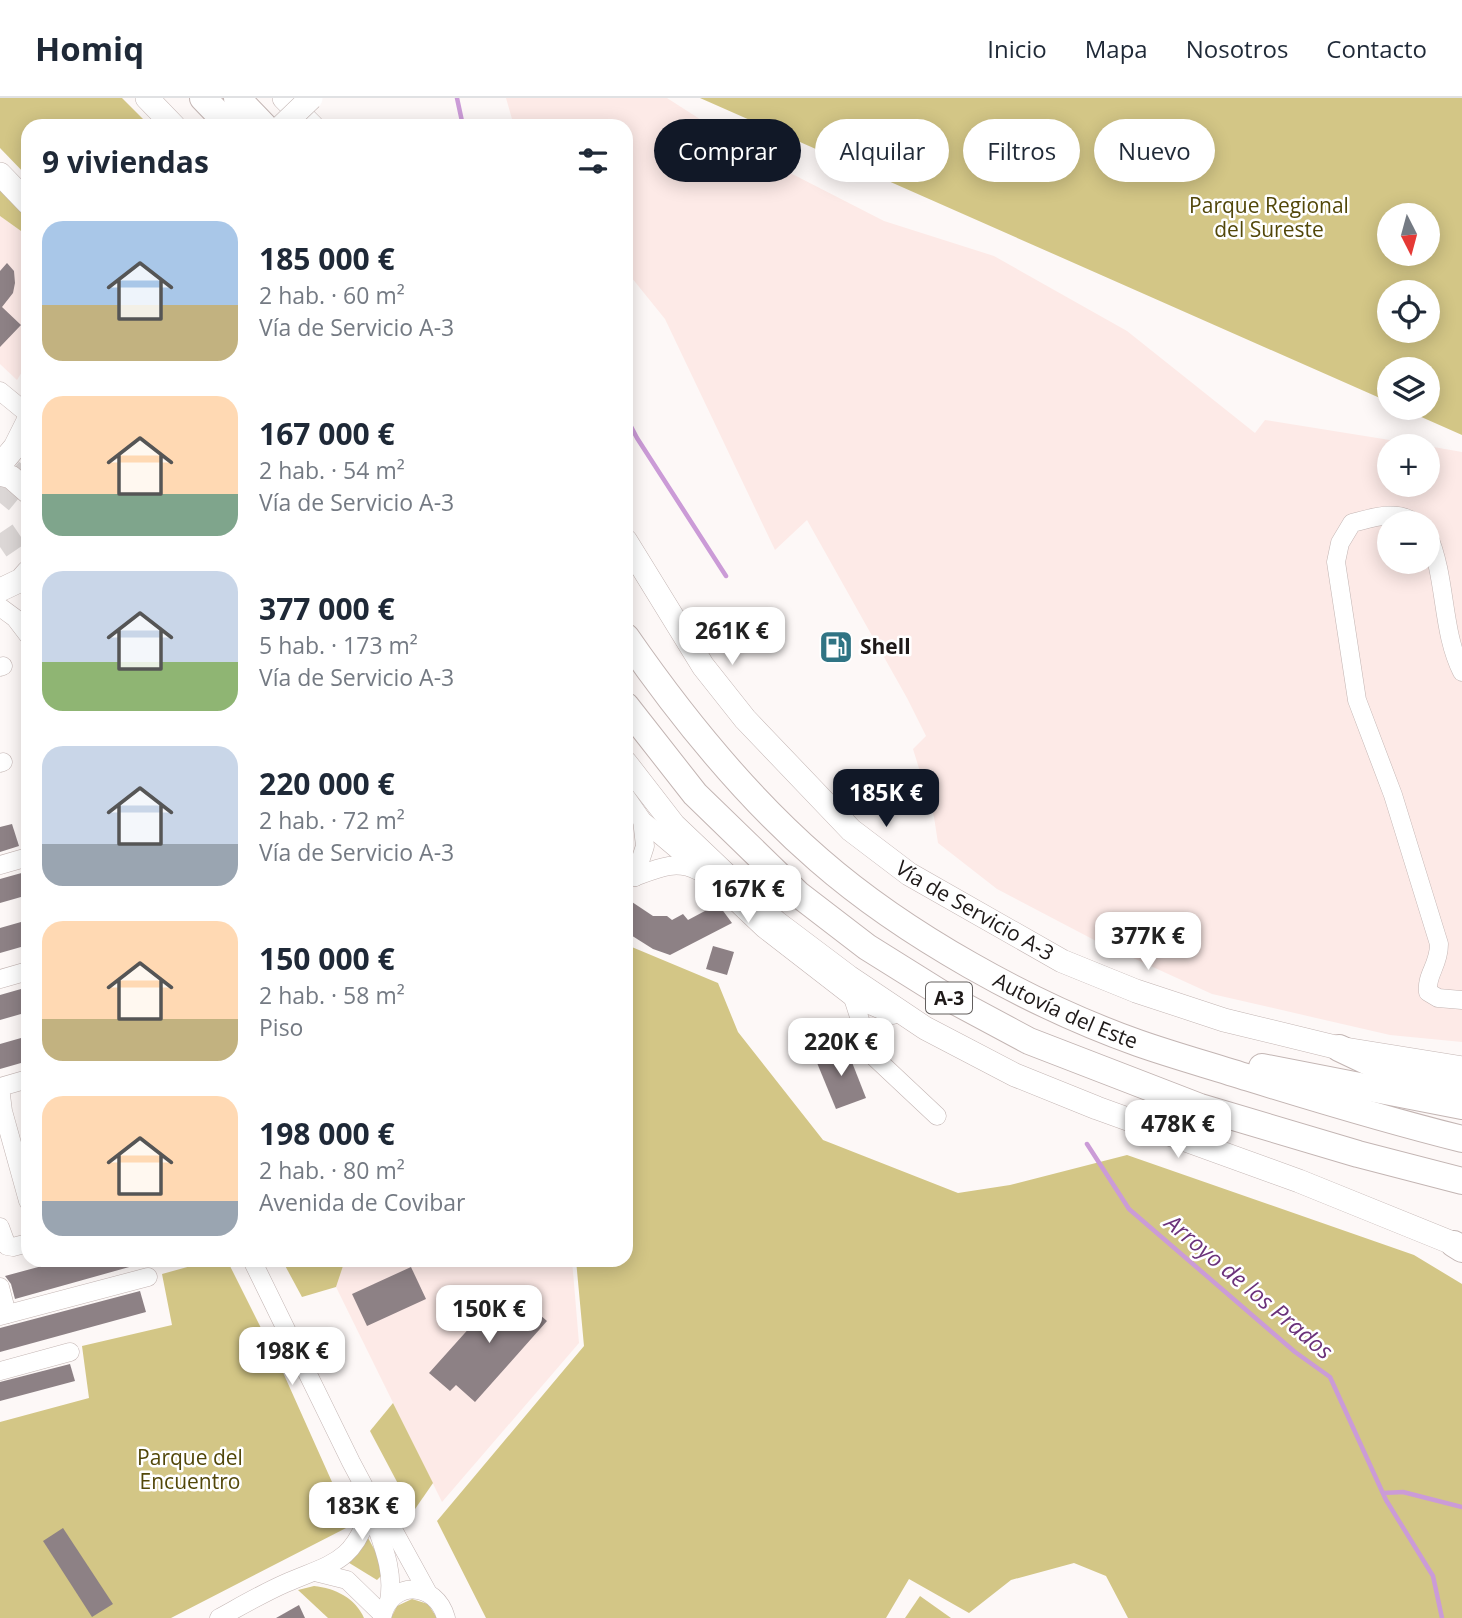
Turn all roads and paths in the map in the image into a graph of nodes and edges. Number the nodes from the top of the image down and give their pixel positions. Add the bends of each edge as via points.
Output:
1 (147, 98) edge
2 (203, 98) edge
3 (237, 98) edge
4 (284, 98) edge
5 (297, 98) edge
6 (311, 98) edge
7 (167, 119) edge
8 (223, 119) edge
9 (257, 119) edge
10 (289, 119) edge
11 (305, 119) edge
12 (316, 119) edge
13 (0, 174) edge
14 (21, 196) edge
15 (0, 391) edge
16 (21, 408) edge
17 (21, 435) edge
18 (0, 465) edge
19 (0, 474) edge
20 (21, 486) edge
21 (1377, 516) edge
22 (633, 552) edge
23 (1440, 573) edge
24 (21, 580) edge
25 (0, 590) edge
26 (0, 607) edge
27 (21, 626) edge
28 (633, 647) edge
29 (1462, 672) edge
30 (633, 715) edge
31 (633, 772) edge
32 (633, 807) edge
33 (642, 820) junction
34 (21, 859) edge
35 (0, 865) edge
36 (707, 876) junction
37 (21, 973) edge
38 (0, 979) edge
39 (853, 998) junction
40 (1462, 999) edge
41 (925, 1028) junction
42 (1137, 1042) junction
43 (1339, 1048) junction
44 (1462, 1068) edge
45 (21, 1081) edge
46 (1462, 1086) edge
47 (0, 1087) edge
48 (1462, 1106) edge
49 (937, 1116) dead end
50 (1462, 1139) edge
51 (1358, 1154) junction
52 (21, 1157) edge
53 (1462, 1181) edge
54 (1462, 1198) edge
55 (0, 1227) edge
56 (21, 1245) edge
57 (1459, 1247) edge
58 (4, 1252) edge
59 (255, 1267) edge
60 (148, 1277) dead end
61 (0, 1287) edge
62 (4, 1315) edge
63 (70, 1352) dead end
64 (0, 1371) edge
65 (369, 1502) junction
66 (316, 1572) junction
67 (428, 1592) junction
68 (384, 1611) edge
69 (219, 1618) edge
70 (446, 1618) edge

1 - 7 main road
2 - 8 highway
3 - 9 highway
4 - 11 main road
5 - 12 main road
6 - 10 main road, bridge
13 - 14 main road
15 - 16 street
17 - 18 main road
19 - 20 main road
21 - 40 street via 1352,523 1339,542 1336,562 1357,700 1393,795 1439,944 1428,992 1438,998
22 - 43 main road, Vía de Servicio A-3 via 703,666 745,719 851,830 909,874 1062,961 1136,991 1224,1020
23 - 29 street via 1453,654
24 - 25 main road
26 - 27 street
28 - 42 highway, Autovía del Este / A-3 via 718,759 820,862 970,965
30 - 51 highway, Autovía del Este / A-3 via 695,794 798,894 867,947 947,997 1029,1041 1200,1107
31 - 41 main road via 674,825 776,922
32 - 33 street
33 - 36 street
33 - 36 street via 645,846 635,877 675,865 687,865
34 - 35 street
36 - 39 street via 764,929
37 - 38 street
39 - 41 street
39 - 49 street via 871,1054
41 - 57 main road via 1027,1080 1299,1181
42 - 48 highway
42 - 50 highway, Autovía del Este / A-3 via 1368,1115
43 - 44 main road, Vía de Servicio A-3
43 - 46 highway via 1379,1067
45 - 47 street
47 - 52 street via 3,1111
51 - 53 highway, Autovía del Este / A-3
51 - 54 highway
55 - 58 street
56 - 58 street
59 - 65 street
60 - 62 street
61 - 62 street
63 - 64 street
65 - 66 street via 364,1529 351,1550
65 - 67 street via 379,1504
65 - 68 street via 392,1585
66 - 68 street via 347,1580
66 - 69 street
67 - 68 street via 397,1594
67 - 70 street via 443,1607

